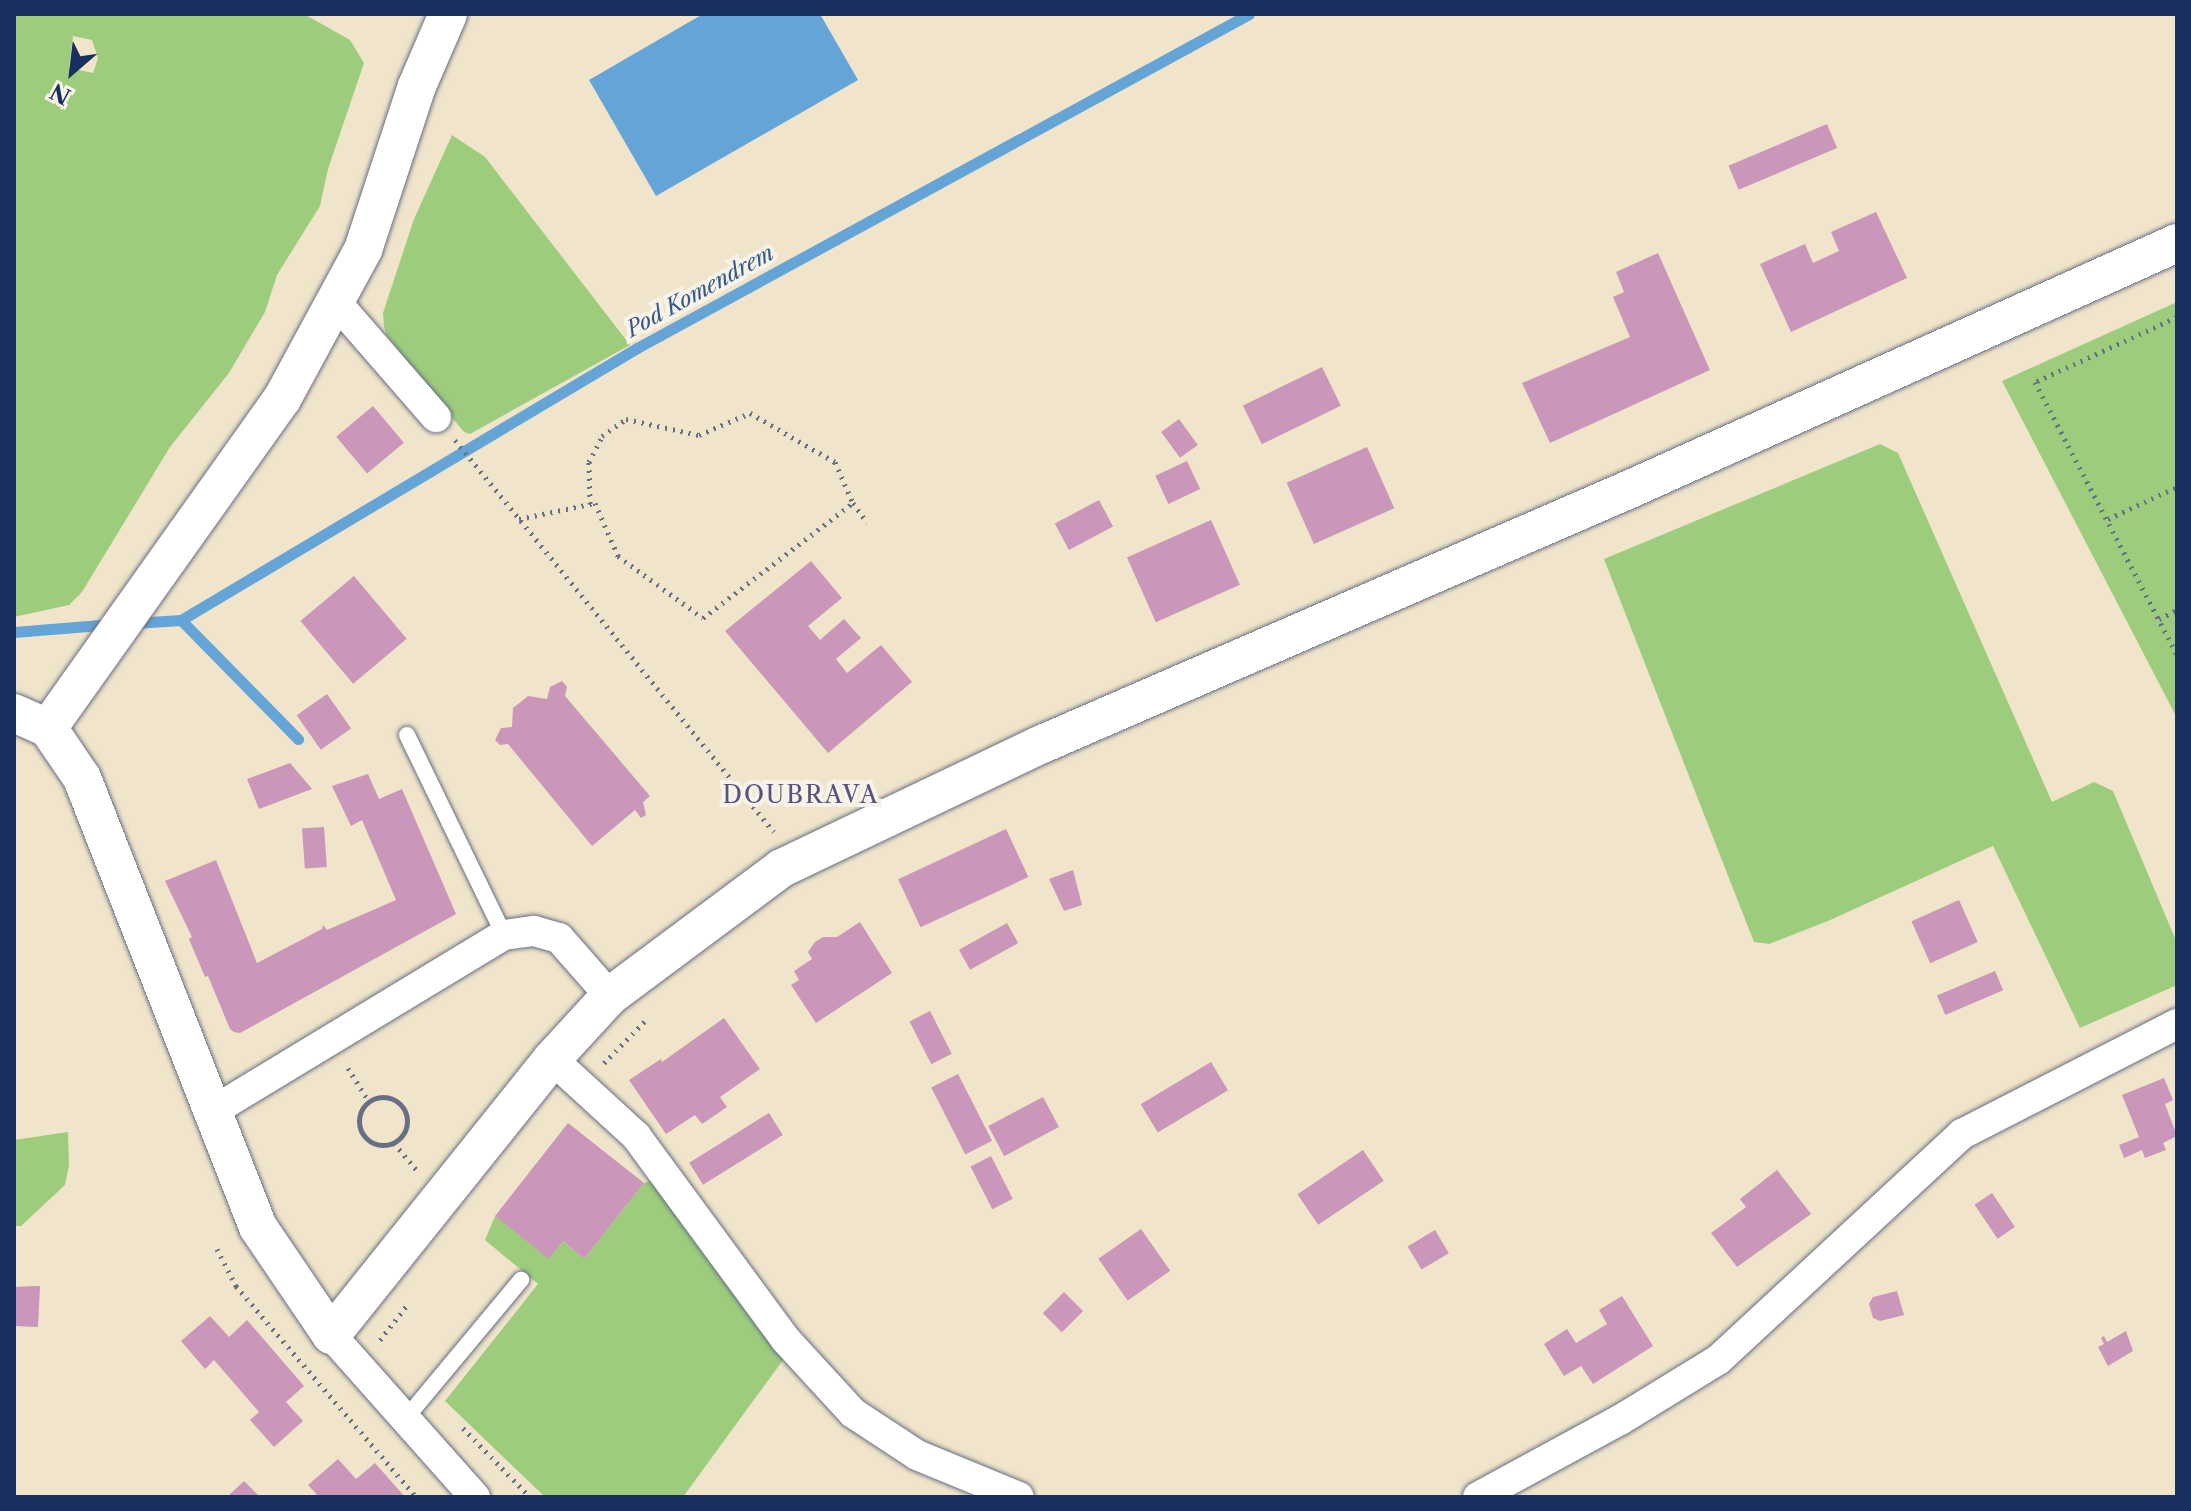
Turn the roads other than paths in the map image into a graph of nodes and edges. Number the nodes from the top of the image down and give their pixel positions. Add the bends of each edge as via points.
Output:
1 (448, 14) edge
2 (2177, 243) edge
3 (335, 301) junction
4 (436, 417) road end
5 (14, 713) edge
6 (48, 728) junction
7 (407, 735) dead end
8 (504, 935) junction
9 (610, 996) junction
10 (2177, 1024) edge
11 (552, 1059) junction
12 (213, 1111) junction
13 (521, 1280) dead end
14 (331, 1335) junction
15 (406, 1418) junction
16 (475, 1497) edge
17 (1019, 1497) edge
18 (1478, 1497) edge

1 - 3 street via 417,86 363,250
2 - 9 street via 1637,486 1040,745 782,868
3 - 4 street
3 - 6 street via 282,399
5 - 6 street
6 - 12 street via 82,778
7 - 8 lane
8 - 9 street via 534,931 559,938
8 - 12 street
9 - 11 street
10 - 18 street via 1962,1134 1718,1360
11 - 14 street
11 - 17 street via 636,1136 786,1340 853,1413 917,1455
12 - 14 street via 258,1227
13 - 15 lane
14 - 15 street
15 - 16 street

